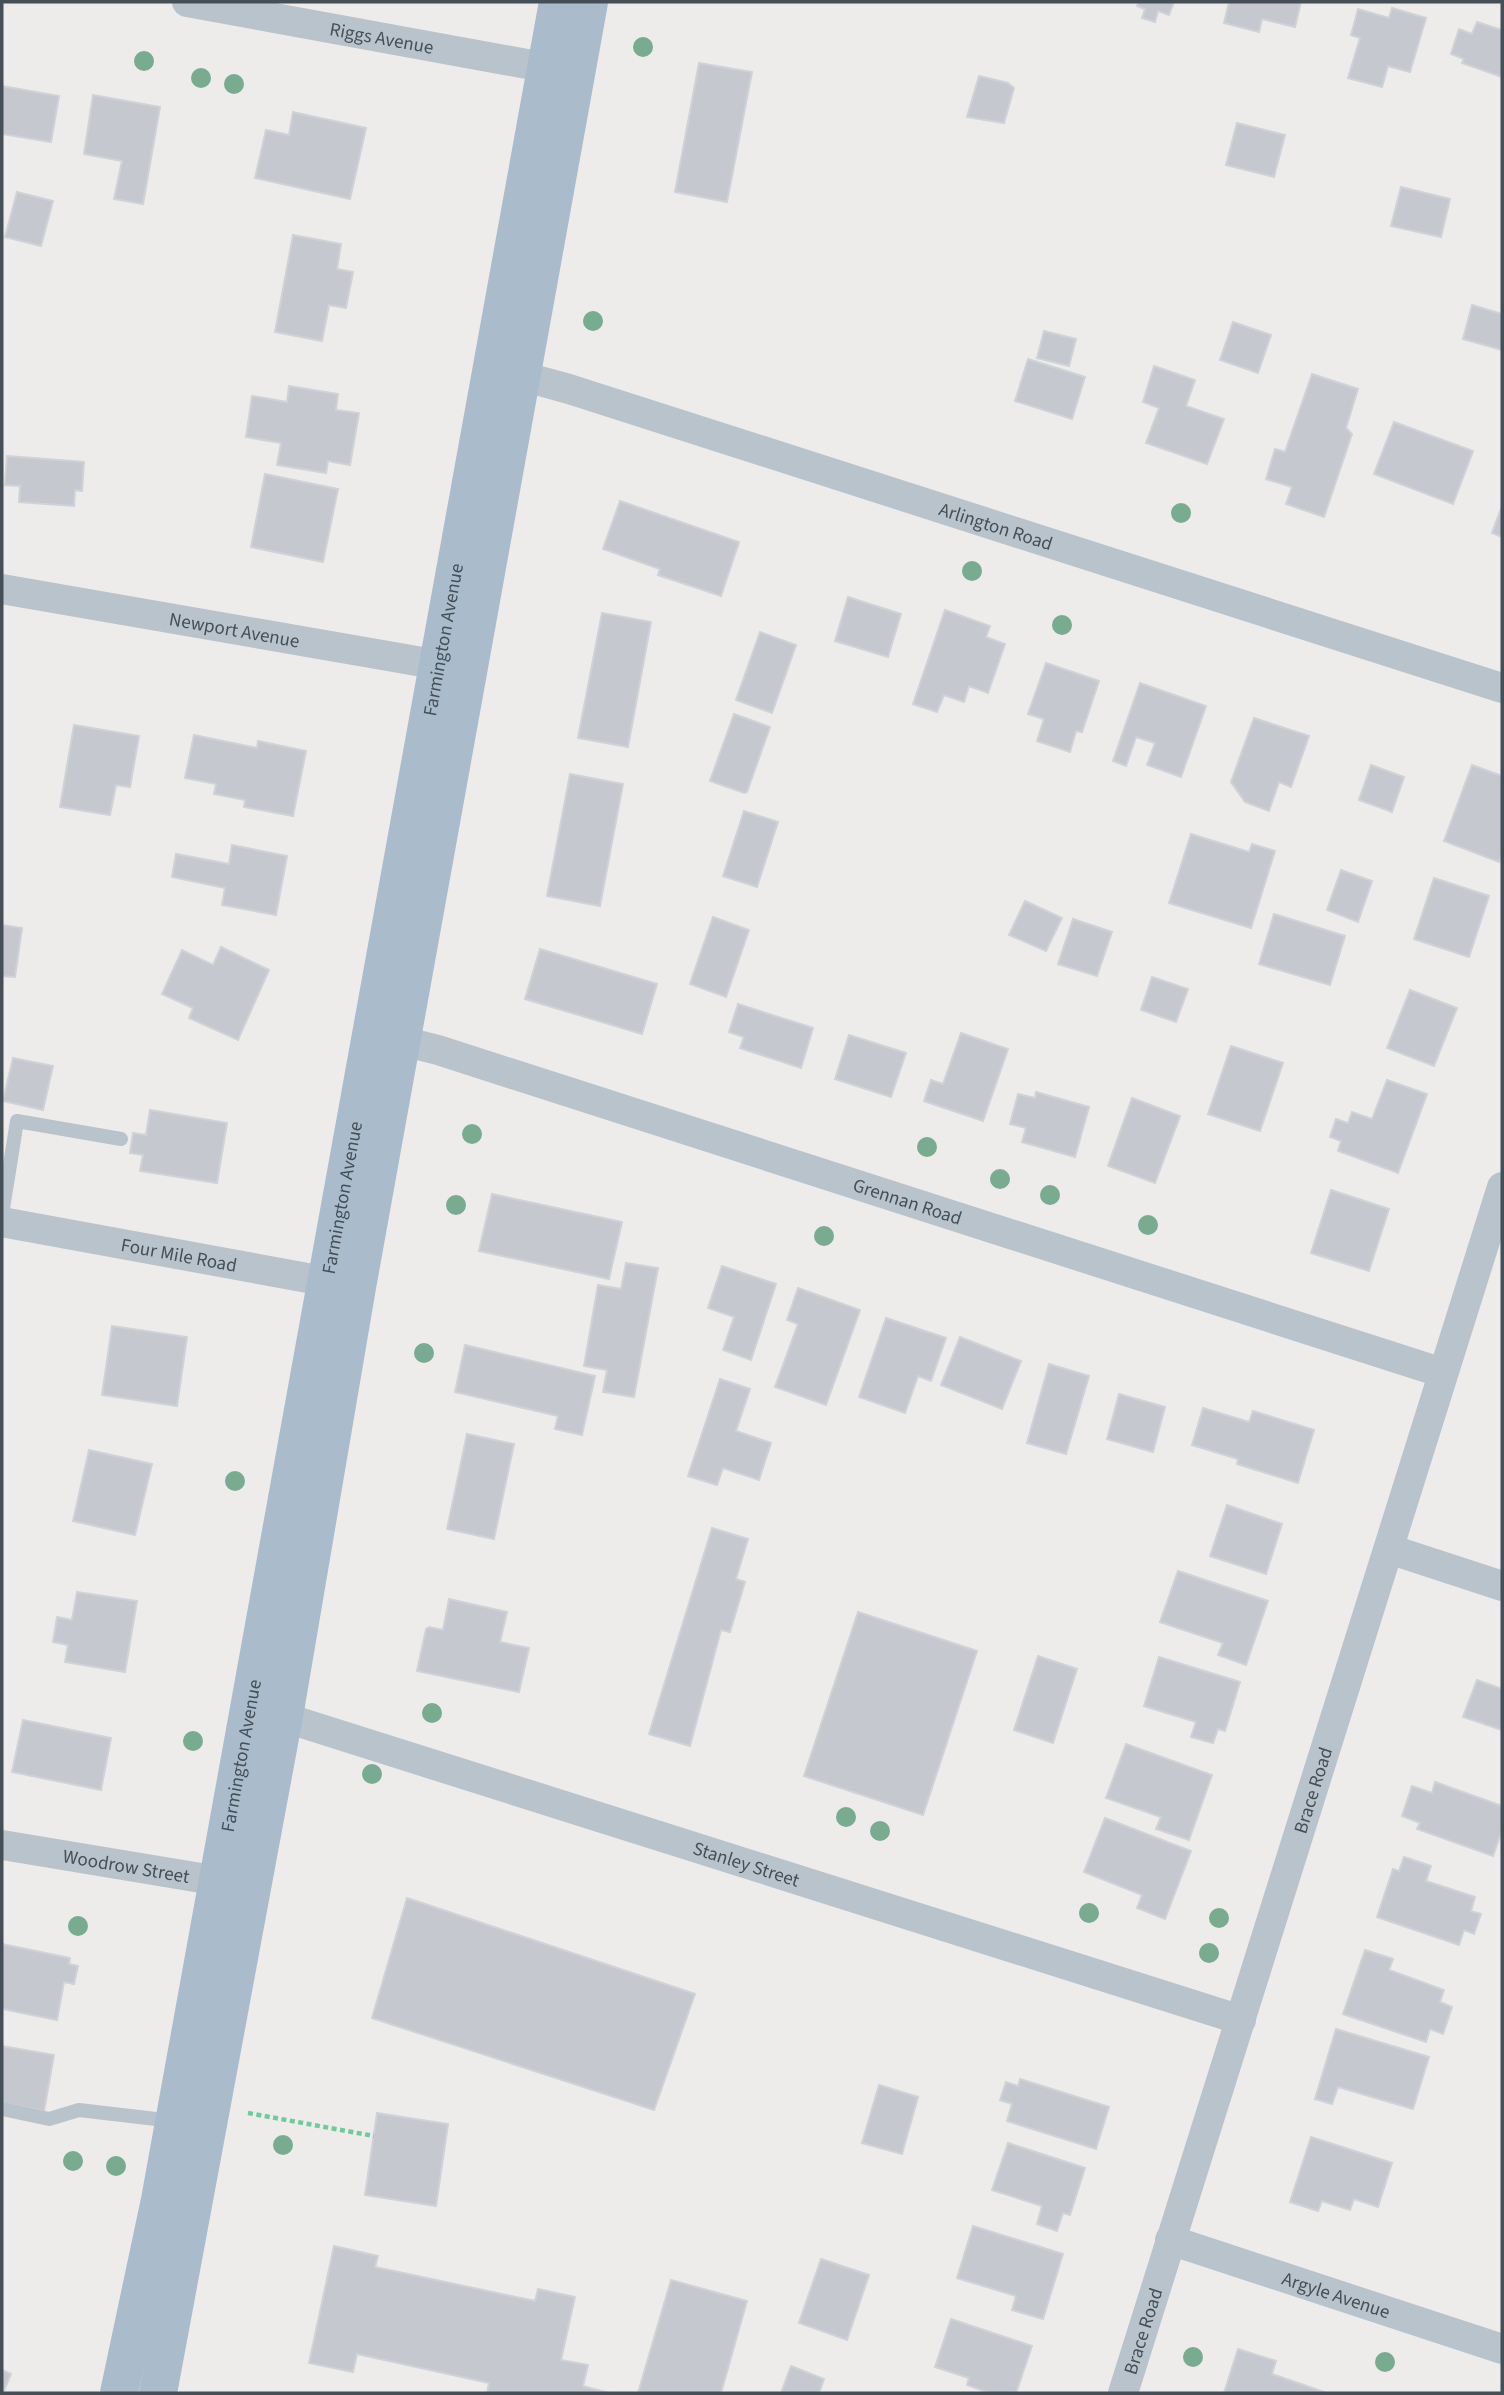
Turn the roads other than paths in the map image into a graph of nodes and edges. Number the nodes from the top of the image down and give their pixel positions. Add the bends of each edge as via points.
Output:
1 (187, 2) edge
2 (558, 2) edge
3 (589, 2) edge
4 (561, 71) junction
5 (506, 371) junction
6 (2, 589) edge
7 (452, 667) junction
8 (1502, 688) edge
9 (387, 1037) junction
10 (121, 1139) dead end
11 (1502, 1187) edge
12 (2, 1215) edge
13 (2, 1222) edge
14 (342, 1284) junction
15 (1443, 1373) junction
16 (1389, 1549) junction
17 (1502, 1586) edge
18 (267, 1711) junction
19 (2, 1845) edge
20 (234, 1883) junction
21 (1241, 2020) junction
22 (2, 2109) edge
23 (174, 2122) junction
24 (1170, 2240) junction
25 (1502, 2348) edge
26 (119, 2393) edge
27 (158, 2393) edge
28 (1122, 2393) edge

1 - 4 street, Riggs Avenue
2 - 4 main road, Farmington Avenue
3 - 4 main road, Farmington Avenue
4 - 5 main road, Farmington Avenue
5 - 7 main road, Farmington Avenue
5 - 8 street, Arlington Road
6 - 7 street, Newport Avenue
7 - 9 main road, Farmington Avenue
9 - 14 main road, Farmington Avenue
9 - 15 street, Grennan Road
10 - 12 lane via 17,1122
11 - 15 street, Brace Road
13 - 14 street, Four Mile Road
14 - 18 main road, Farmington Avenue
15 - 16 street, Brace Road
16 - 17 street
16 - 21 street, Brace Road
18 - 20 main road, Farmington Avenue
18 - 21 street, Stanley Street
19 - 20 street, Woodrow Street
20 - 23 main road, Farmington Avenue
20 - 27 main road, Farmington Avenue
21 - 24 street, Brace Road
22 - 23 lane via 49,2119 79,2110
23 - 26 main road, Farmington Avenue
24 - 25 street, Argyle Avenue
24 - 28 street, Brace Road

